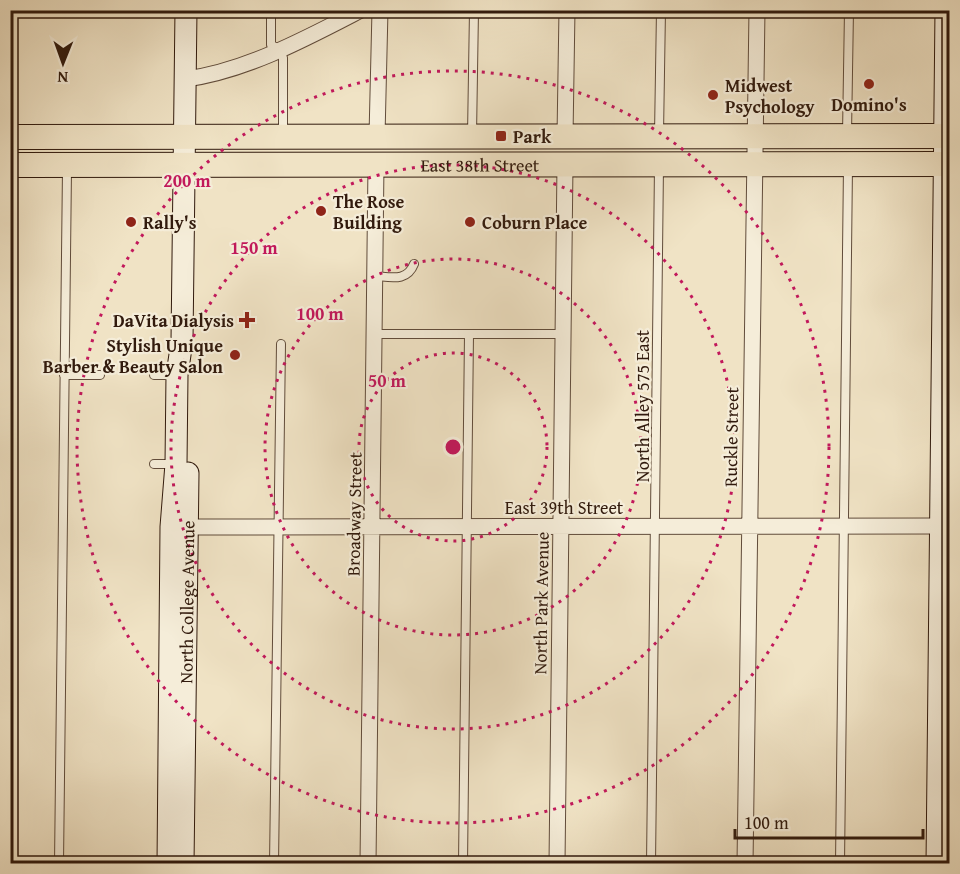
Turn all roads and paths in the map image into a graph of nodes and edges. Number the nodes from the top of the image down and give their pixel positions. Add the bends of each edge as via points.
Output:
1 (186, 10) edge
2 (271, 10) edge
3 (361, 10) edge
4 (380, 10) edge
5 (474, 10) edge
6 (567, 10) edge
7 (661, 10) edge
8 (757, 10) edge
9 (849, 10) edge
10 (946, 10) edge
11 (280, 49) junction
12 (186, 79) junction
13 (377, 136) junction
14 (472, 136) junction
15 (565, 136) junction
16 (659, 136) junction
17 (754, 136) junction
18 (846, 136) junction
19 (947, 136) edge
20 (10, 137) edge
21 (185, 137) junction
22 (283, 137) junction
23 (184, 164) junction
24 (376, 164) junction
25 (565, 164) junction
26 (659, 164) junction
27 (754, 164) junction
28 (848, 164) junction
29 (948, 164) edge
30 (10, 165) edge
31 (67, 165) junction
32 (414, 264) dead end
33 (375, 276) junction
34 (375, 334) junction
35 (469, 334) junction
36 (563, 334) junction
37 (182, 341) junction
38 (280, 344) dead end
39 (64, 375) junction
40 (100, 375) dead end
41 (154, 375) dead end
42 (177, 375) junction
43 (154, 464) dead end
44 (176, 464) junction
45 (373, 526) junction
46 (749, 526) junction
47 (844, 526) junction
48 (941, 526) junction
49 (187, 527) junction
50 (278, 527) junction
51 (467, 527) junction
52 (561, 527) junction
53 (656, 527) junction
54 (58, 864) edge
55 (168, 864) edge
56 (176, 864) edge
57 (183, 864) edge
58 (274, 864) edge
59 (368, 864) edge
60 (463, 864) edge
61 (556, 864) edge
62 (651, 864) edge
63 (745, 864) edge
64 (840, 864) edge
65 (937, 864) edge

1 - 12 main road, North College Avenue
2 - 11 lane via 271,45
3 - 11 street
4 - 13 street
5 - 14 lane
6 - 15 street
7 - 16 lane
8 - 17 street, Ruckle Street
9 - 18 lane
10 - 19 main road
11 - 12 street via 228,69
11 - 22 lane
12 - 21 main road, North College Avenue
13 - 14 main road, East 38th Street
13 - 22 main road, East 38th Street
14 - 15 main road, East 38th Street
15 - 16 main road, East 38th Street
16 - 17 main road, East 38th Street
17 - 18 main road, East 38th Street
17 - 27 street, Ruckle Street
18 - 19 main road, East 38th Street
19 - 29 main road
20 - 21 main road, East 38th Street
21 - 22 main road, East 38th Street
21 - 23 main road, North College Avenue
23 - 24 main road, East 38th Street
23 - 31 main road, East 38th Street
23 - 37 main road, North College Avenue
24 - 25 main road, East 38th Street
24 - 33 street, Broadway Street
25 - 26 main road, East 38th Street
25 - 36 street, North Park Avenue
26 - 27 main road, East 38th Street
26 - 53 lane, North Alley 575 East
27 - 28 main road, East 38th Street
27 - 46 street, Ruckle Street
28 - 29 main road, East 38th Street
28 - 47 lane
29 - 48 main road
30 - 31 main road, East 38th Street
31 - 39 lane
32 - 33 lane via 405,276
33 - 34 street, Broadway Street
34 - 35 lane
34 - 45 street, Broadway Street
35 - 36 lane
35 - 51 lane
36 - 52 street, North Park Avenue
37 - 42 main road, North College Avenue
37 - 49 main road, North College Avenue via 190,374
37 - 56 lane, North College Avenue
38 - 50 lane
39 - 40 lane
39 - 54 lane
41 - 42 lane
42 - 44 main road, North College Avenue
43 - 44 lane
44 - 55 main road, North College Avenue via 171,527
45 - 50 street, East 39th Street
45 - 51 street, East 39th Street
45 - 59 street, Broadway Street
46 - 47 street, East 39th Street
46 - 53 street, East 39th Street
46 - 63 street, Ruckle Street
47 - 48 street, East 39th Street
47 - 64 lane
48 - 65 main road
49 - 50 street, East 39th Street
49 - 57 main road, North College Avenue
50 - 58 lane
51 - 52 street, East 39th Street
51 - 60 lane
52 - 53 street, East 39th Street
52 - 61 street, North Park Avenue
53 - 62 lane, North Alley 575 East

